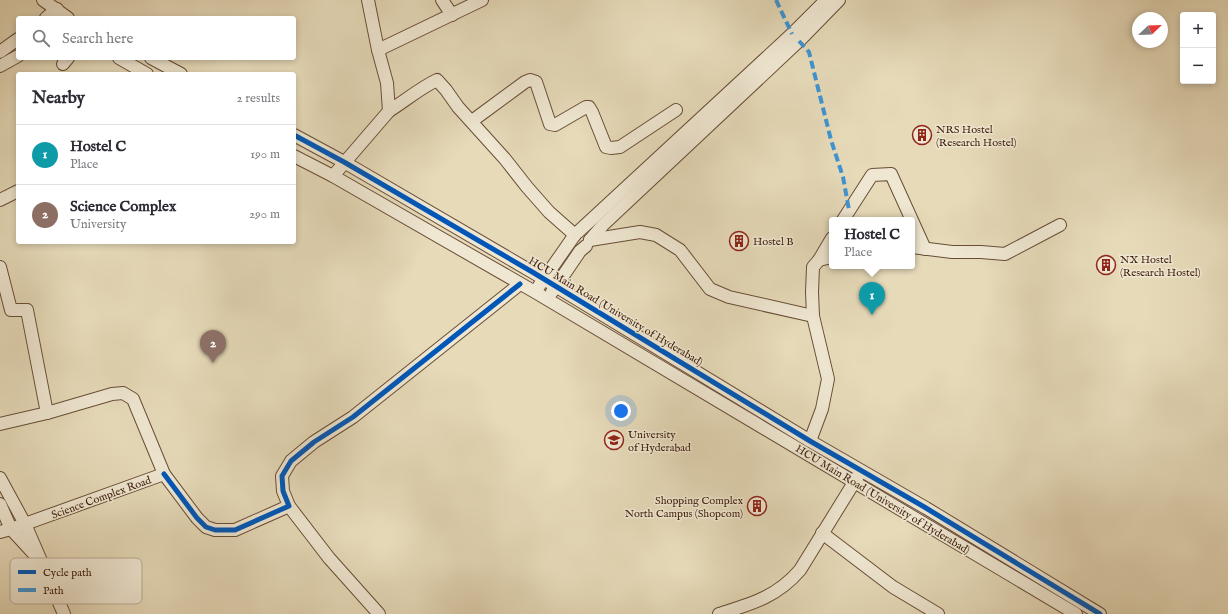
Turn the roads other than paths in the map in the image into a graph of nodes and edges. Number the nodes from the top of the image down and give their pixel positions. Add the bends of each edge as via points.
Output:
1 (43, 0) edge
2 (368, 0) edge
3 (442, 0) edge
4 (482, 0) edge
5 (826, 0) edge
6 (839, 0) edge
7 (57, 10) junction
8 (452, 15) junction
9 (49, 16) edge
10 (65, 16) edge
11 (796, 38) junction
12 (16, 40) edge
13 (378, 50) junction
14 (0, 52) edge
15 (16, 57) edge
16 (123, 60) edge
17 (155, 60) edge
18 (0, 66) edge
19 (144, 72) edge
20 (177, 72) edge
21 (676, 110) dead end
22 (389, 111) junction
23 (472, 121) junction
24 (296, 136) edge
25 (296, 157) edge
26 (344, 162) junction
27 (333, 176) junction
28 (16, 192) edge
29 (0, 200) edge
30 (845, 217) edge
31 (910, 217) edge
32 (1060, 225) dead end
33 (915, 227) edge
34 (576, 234) junction
35 (588, 243) junction
36 (829, 243) edge
37 (915, 247) edge
38 (925, 249) junction
39 (829, 258) edge
40 (819, 260) junction
41 (0, 266) edge
42 (543, 278) junction
43 (520, 284) junction
44 (555, 286) junction
45 (535, 292) junction
46 (548, 300) junction
47 (814, 316) junction
48 (48, 413) junction
49 (0, 424) edge
50 (810, 441) junction
51 (861, 471) junction
52 (164, 474) junction
53 (0, 478) edge
54 (854, 483) junction
55 (0, 504) edge
56 (288, 506) junction
57 (25, 524) junction
58 (6, 530) edge
59 (822, 533) junction
60 (37, 558) edge
61 (39, 558) edge
62 (59, 604) edge
63 (740, 611) edge
64 (64, 614) edge
65 (379, 614) edge
66 (719, 614) edge
67 (938, 614) edge
68 (1076, 614) edge
69 (1100, 614) edge

1 - 7 street
2 - 13 street
3 - 8 street
4 - 8 street
5 - 11 street
6 - 11 street
7 - 9 street
7 - 10 street
8 - 13 street
11 - 34 street
11 - 35 street via 603,224
12 - 14 street
13 - 22 street via 388,83
15 - 18 street
16 - 19 street
17 - 20 street
21 - 23 street via 620,147 606,147 589,107 555,125 550,124 536,82 530,80
22 - 23 street via 424,86 437,80
22 - 26 street
23 - 34 street via 549,212
24 - 26 street, HCU Main Road (University of Hyderabad)
25 - 27 street, HCU Main Road (University of Hyderabad)
26 - 27 street
26 - 42 street, HCU Main Road (University of Hyderabad)
27 - 43 street, HCU Main Road (University of Hyderabad)
28 - 29 street
30 - 31 street via 872,175 891,174
32 - 38 street via 1005,254
33 - 38 street
34 - 35 street via 586,232
34 - 42 street
35 - 44 street
35 - 47 street via 640,232 656,235 680,250 710,289 729,297
36 - 40 street
37 - 38 street
39 - 40 street
40 - 47 street via 813,267
41 - 48 street via 11,310 27,310
42 - 44 street, HCU Main Road (University of Hyderabad)
42 - 45 street
43 - 45 street, HCU Main Road (University of Hyderabad)
43 - 56 street via 353,417 314,442 291,461 282,476
44 - 46 street
44 - 50 street, HCU Main Road (University of Hyderabad)
45 - 46 street, HCU Main Road (University of Hyderabad)
46 - 54 street, HCU Main Road (University of Hyderabad)
47 - 50 street via 828,380 822,409
48 - 49 street, Science Complex Road
48 - 52 street, Science Complex Road via 123,393 133,399
50 - 51 street, HCU Main Road (University of Hyderabad)
51 - 54 street
51 - 69 street, HCU Main Road (University of Hyderabad)
52 - 56 street via 197,518 206,527 216,530 235,530
52 - 57 street, Science Complex Road
53 - 57 street
54 - 59 street
54 - 68 street, HCU Main Road (University of Hyderabad)
55 - 58 street
56 - 65 street via 329,558
57 - 58 street, Science Complex Road
57 - 61 street
58 - 60 street
59 - 63 street via 790,582
59 - 67 street via 893,587
62 - 64 street
63 - 66 street

